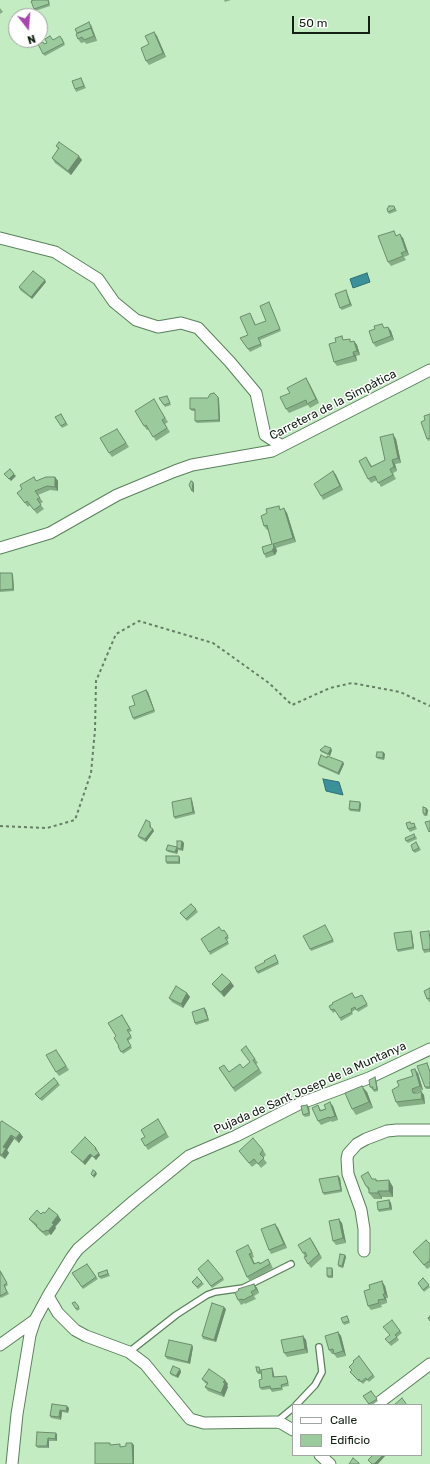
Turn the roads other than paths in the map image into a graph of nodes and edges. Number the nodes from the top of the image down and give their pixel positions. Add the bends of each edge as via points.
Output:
1 (0, 238) edge
2 (430, 370) edge
3 (282, 446) junction
4 (0, 548) edge
5 (430, 1049) edge
6 (430, 1130) edge
7 (364, 1251) dead end
8 (291, 1264) dead end
9 (48, 1296) junction
10 (35, 1320) junction
11 (1, 1344) edge
12 (27, 1346) junction
13 (319, 1347) dead end
14 (129, 1352) junction
15 (430, 1364) edge
16 (297, 1404) edge
17 (377, 1404) edge
18 (292, 1409) edge
19 (276, 1422) junction
20 (292, 1429) edge
21 (321, 1456) edge
22 (12, 1464) edge
23 (330, 1464) edge

1 - 3 street via 55,252 98,279 114,302 136,320 158,327 181,323 198,328 256,393 265,435
2 - 3 street, Carretera de la Simpàtica
3 - 4 street, Carretera de la Simpàtica via 272,451 192,465 175,471 117,495 50,533
5 - 9 street, Pujada de Sant Josep de la Muntanya via 369,1078 299,1104 236,1136 189,1156 78,1250
6 - 7 street via 387,1131 357,1144 348,1154 348,1174 363,1219
8 - 14 lane via 243,1288 207,1295
9 - 10 street, Pujada de Sant Josep de la Muntanya
9 - 14 street via 58,1313 75,1330
10 - 11 street
10 - 12 street, Pujada de Sant Josep de la Muntanya
11 - 12 street
12 - 22 street, Pujada de Sant Josep de la Muntanya
13 - 16 lane via 322,1372 315,1385
14 - 19 street via 151,1370 193,1421
15 - 17 street
18 - 19 lane
19 - 20 street
21 - 23 street

